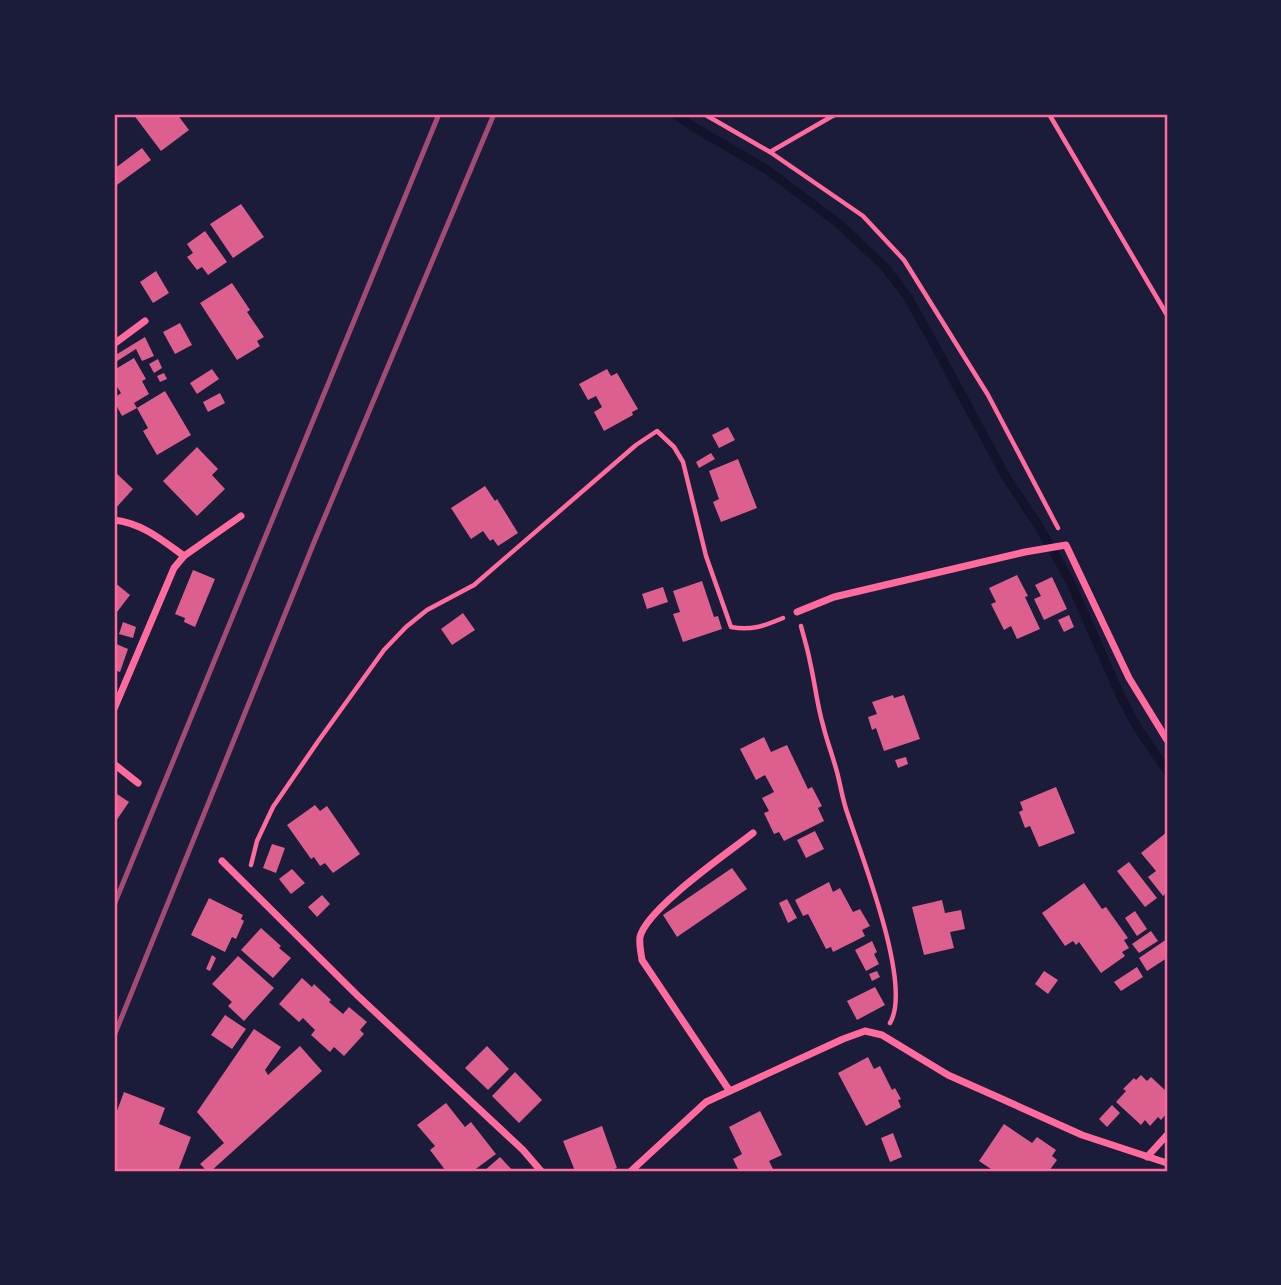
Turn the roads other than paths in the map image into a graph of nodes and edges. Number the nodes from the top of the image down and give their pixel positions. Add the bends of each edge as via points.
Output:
1 (145, 321) dead end
2 (114, 344) edge
3 (241, 516) dead end
4 (114, 520) edge
5 (184, 556) junction
6 (797, 612) road end
7 (114, 709) edge
8 (1167, 740) edge
9 (114, 764) edge
10 (138, 783) dead end
11 (753, 833) dead end
12 (222, 861) dead end
13 (729, 1090) junction
14 (1167, 1135) edge
15 (1147, 1157) junction
16 (1167, 1163) edge
17 (541, 1171) edge
18 (631, 1171) edge

1 - 2 street
3 - 5 street
4 - 5 street via 151,532
5 - 7 street via 174,569
6 - 8 street via 834,597 1066,545 1129,678
9 - 10 street
11 - 13 street via 673,895 652,916 640,937 642,960
12 - 17 street
13 - 15 street via 865,1031 882,1035 948,1075 1082,1135
13 - 18 street via 706,1102
14 - 15 street
15 - 16 street

